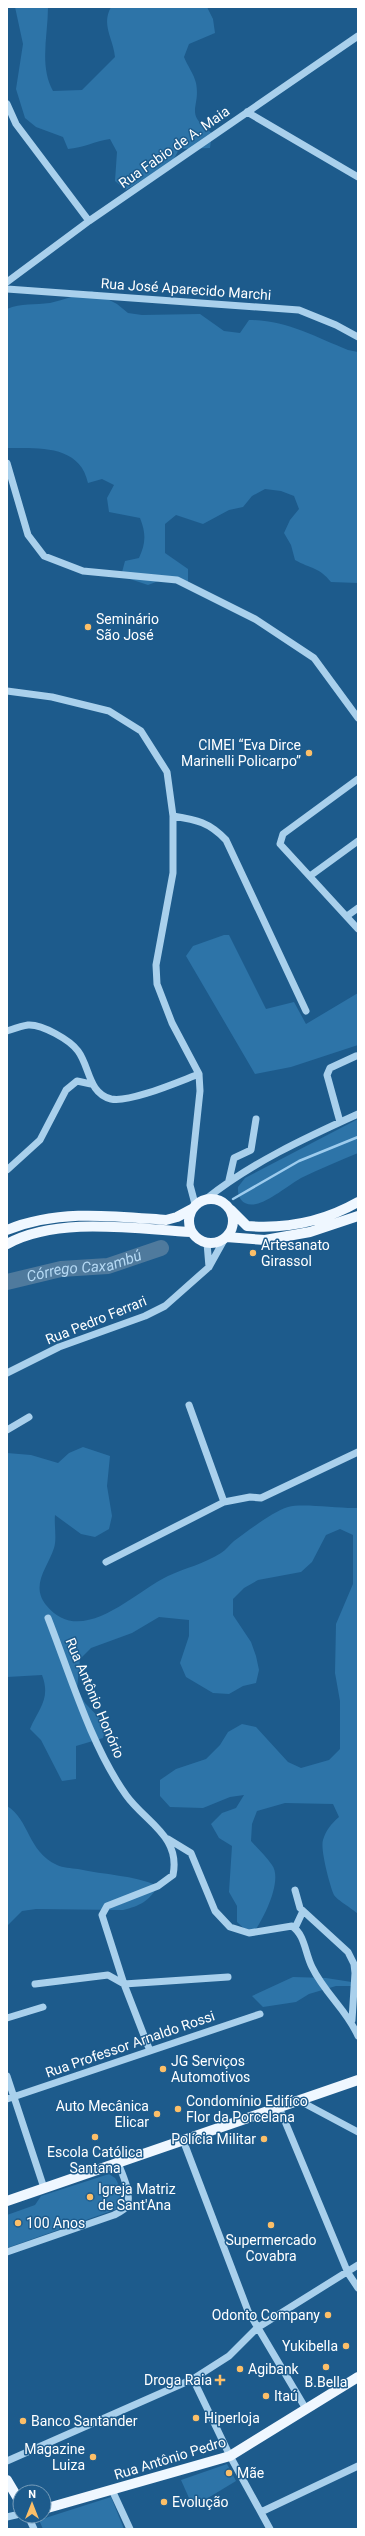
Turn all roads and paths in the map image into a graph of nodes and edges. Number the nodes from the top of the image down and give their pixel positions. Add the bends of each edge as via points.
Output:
1 (358, 36) edge
2 (7, 104) edge
3 (247, 112) junction
4 (358, 177) edge
5 (89, 221) junction
6 (7, 282) edge
7 (7, 289) edge
8 (358, 337) edge
9 (7, 463) edge
10 (7, 691) edge
11 (358, 718) edge
12 (358, 779) edge
13 (173, 816) junction
14 (358, 841) edge
15 (310, 876) junction
16 (358, 908) edge
17 (347, 916) junction
18 (358, 929) edge
19 (306, 1011) dead end
20 (7, 1031) edge
21 (356, 1056) dead end
22 (199, 1074) junction
23 (91, 1084) junction
24 (358, 1114) edge
25 (256, 1119) dead end
26 (340, 1122) junction
27 (7, 1170) edge
28 (229, 1180) junction
29 (206, 1199) junction
30 (358, 1202) edge
31 (194, 1207) junction
32 (230, 1208) junction
33 (358, 1216) edge
34 (7, 1230) edge
35 (191, 1232) junction
36 (225, 1239) junction
37 (207, 1243) junction
38 (7, 1244) edge
39 (209, 1267) junction
40 (7, 1374) edge
41 (189, 1405) dead end
42 (29, 1417) dead end
43 (7, 1430) edge
44 (358, 1452) edge
45 (224, 1502) junction
46 (106, 1562) dead end
47 (48, 1618) dead end
48 (168, 1839) junction
49 (295, 1890) dead end
50 (303, 1911) junction
51 (295, 1928) junction
52 (228, 1977) dead end
53 (35, 1984) dead end
54 (124, 1984) junction
55 (43, 2007) dead end
56 (260, 2014) dead end
57 (7, 2018) edge
58 (352, 2020) junction
59 (358, 2036) edge
60 (150, 2051) junction
61 (7, 2076) edge
62 (358, 2080) edge
63 (10, 2098) edge
64 (298, 2100) junction
65 (279, 2107) junction
66 (358, 2132) edge
67 (183, 2140) junction
68 (118, 2163) junction
69 (44, 2188) junction
70 (7, 2201) edge
71 (7, 2252) edge
72 (358, 2265) edge
73 (348, 2273) junction
74 (358, 2288) edge
75 (257, 2328) junction
76 (358, 2377) edge
77 (193, 2379) junction
78 (306, 2409) junction
79 (230, 2456) junction
80 (7, 2461) edge
81 (358, 2466) edge
82 (112, 2490) junction
83 (52, 2507) edge
84 (261, 2512) junction
85 (130, 2529) edge
86 (270, 2529) edge

1 - 3 street, Rua Fabio de A. Maia
2 - 5 street via 16,124
3 - 4 street
3 - 5 street, Rua Fabio de A. Maia
5 - 6 street, Rua Fabio de A. Maia
7 - 8 street, Rua José Aparecido Marchi via 299,310
9 - 11 street via 28,535 44,556 83,571 177,580 255,618 314,658
10 - 13 street via 52,697 109,711 140,731 167,772
12 - 15 street via 283,834 280,844
13 - 19 street via 198,820 214,827 226,840
13 - 22 street via 173,873 156,965 157,984 172,1023
14 - 15 street
15 - 17 street
16 - 17 street
17 - 18 street
20 - 23 street via 29,1025 56,1033 78,1051
21 - 26 street via 330,1068 327,1075
22 - 23 street via 134,1097 112,1099
22 - 31 street via 200,1091 190,1185
23 - 27 street via 77,1081 66,1090 40,1140
24 - 26 street
25 - 28 street via 251,1150 234,1158
26 - 28 street
28 - 29 street
29 - 31 main road
29 - 32 main road via 219,1200
30 - 32 main road via 314,1221 274,1228 247,1226
31 - 34 main road via 166,1220 78,1215 50,1218
31 - 35 main road via 188,1220
32 - 36 main road via 233,1226
33 - 36 main road via 310,1232 265,1240
35 - 37 main road
35 - 38 main road via 90,1226 39,1232
36 - 37 main road
36 - 39 street, Rua Pedro Ferrari
37 - 39 street
39 - 40 street, Rua Pedro Ferrari via 165,1306 145,1316 59,1347
41 - 45 street
42 - 43 street
44 - 45 street via 261,1498 250,1497
45 - 46 street
47 - 48 street, Rua Antônio Honório via 104,1759 127,1796
48 - 51 street via 191,1853 215,1911 230,1927 249,1933 292,1926
48 - 54 street, Rua Antônio Honório via 175,1863 173,1875 158,1886 107,1906 103,1910 102,1915
49 - 50 street
50 - 51 street
50 - 58 street via 348,1952 354,1964 356,1973
51 - 58 street via 300,1934 311,1966 329,1996
52 - 54 street
53 - 54 street via 108,1975
54 - 60 street, Rua Antônio Honório
55 - 57 street
56 - 60 street, Rua Professor Arnaldo Rossi
58 - 59 street
60 - 63 street, Rua Professor Arnaldo Rossi
61 - 63 street
62 - 64 main road
63 - 69 street
64 - 65 main road
64 - 66 street
65 - 67 main road
65 - 73 street
67 - 68 main road
67 - 75 street via 248,2311
68 - 69 main road
68 - 71 street via 128,2199 127,2206 122,2211
69 - 70 main road
72 - 73 street
73 - 74 street
73 - 75 street
75 - 77 street via 229,2356
75 - 78 street
76 - 78 main road, Rua Antônio Pedro
77 - 79 street
77 - 80 street
78 - 79 main road, Rua Antônio Pedro
79 - 82 main road, Rua Antônio Pedro
79 - 84 street
81 - 84 street
82 - 83 main road, Rua Antônio Pedro
82 - 85 street
84 - 86 street

